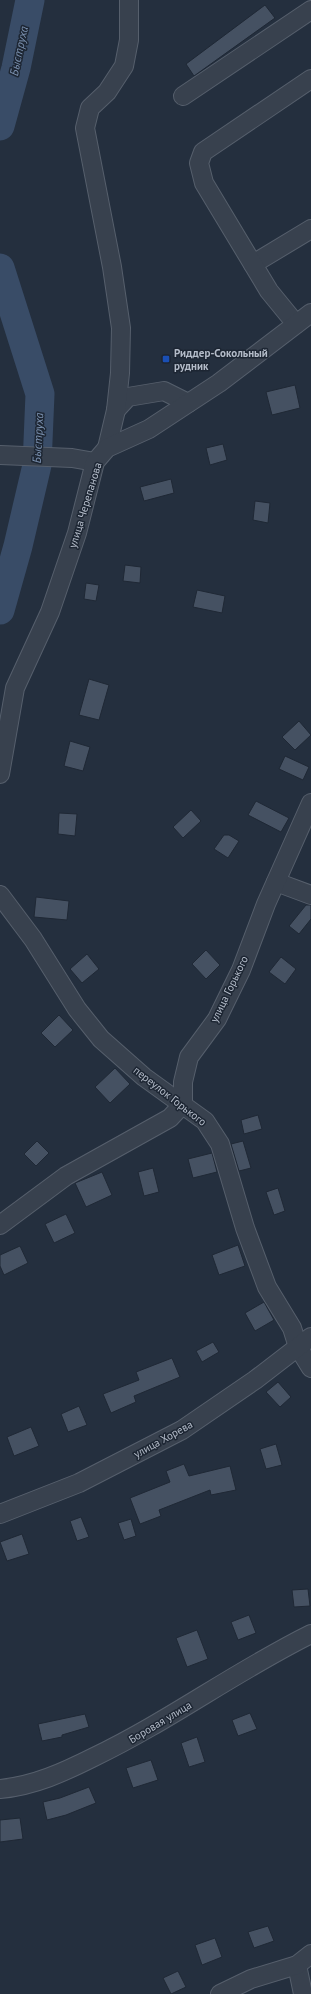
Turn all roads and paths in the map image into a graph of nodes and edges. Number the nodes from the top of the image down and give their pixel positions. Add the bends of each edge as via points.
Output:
1 (129, 0) edge
2 (311, 10) edge
3 (311, 79) edge
4 (183, 96) dead end
5 (311, 229) edge
6 (253, 264) junction
7 (311, 313) edge
8 (296, 324) junction
9 (188, 403) junction
10 (116, 410) junction
11 (107, 448) junction
12 (0, 454) edge
13 (95, 462) junction
14 (0, 774) edge
15 (311, 803) edge
16 (276, 882) junction
17 (0, 895) edge
18 (311, 895) edge
19 (183, 1104) junction
20 (0, 1225) edge
21 (305, 1342) edge
22 (311, 1368) edge
23 (0, 1514) edge
24 (311, 1634) edge
25 (0, 1789) edge
26 (311, 1954) edge
27 (296, 1965) junction
28 (220, 1994) edge
29 (303, 1994) edge

1 - 10 street via 129,40 124,66 107,92 90,108 85,128 121,328
2 - 4 street
3 - 6 street via 203,152 199,163 204,183
5 - 6 street
6 - 8 street
7 - 8 street, улица Черепанова
8 - 9 street, улица Черепанова via 219,383
9 - 10 street via 164,391 128,398
9 - 11 street, улица Черепанова via 149,429
10 - 11 street
11 - 13 street, улица Черепанова
12 - 13 street via 72,458
13 - 14 street, улица Черепанова via 77,533 50,612 15,688
15 - 16 street, улица Горького
16 - 18 street
16 - 19 street, улица Горького via 241,970 217,1019 189,1057 183,1082
17 - 19 street, переулок Горького via 33,939 77,1009 102,1039 144,1078
19 - 20 street via 170,1118 66,1176
19 - 21 street, переулок Горького via 205,1121 220,1144 244,1228 264,1279 292,1328
21 - 22 street, переулок Горького
21 - 23 street, улица Хорева via 182,1430 79,1483
24 - 25 street, Боровая улица via 126,1742 60,1774 15,1788
26 - 27 street
27 - 28 street via 251,1979
27 - 29 street

